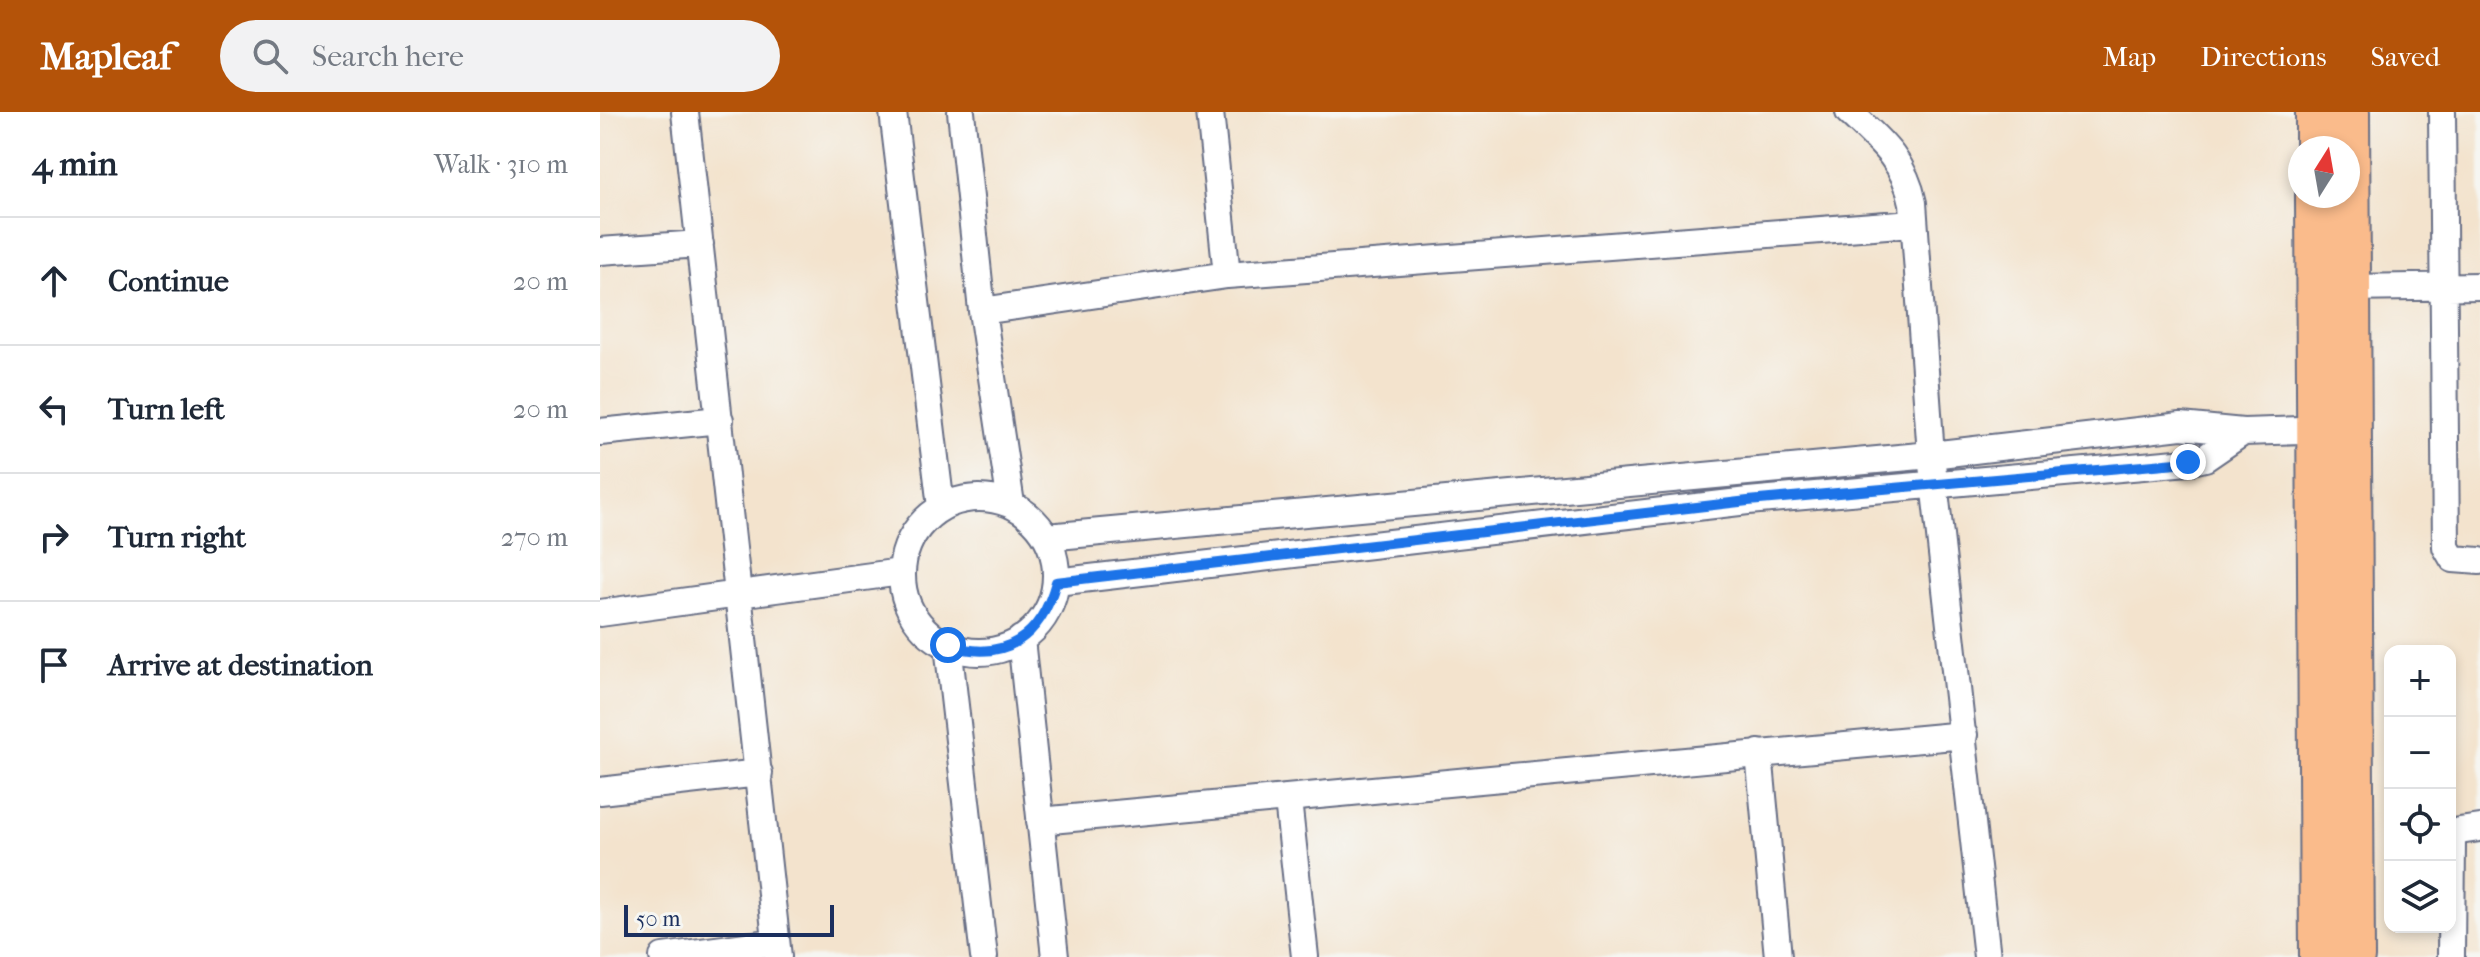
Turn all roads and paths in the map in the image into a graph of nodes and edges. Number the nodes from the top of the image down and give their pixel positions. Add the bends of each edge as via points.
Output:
1 (685, 112) edge
2 (893, 112) edge
3 (961, 112) edge
4 (1210, 112) edge
5 (1849, 112) edge
6 (2317, 112) edge
7 (2348, 112) edge
8 (2442, 112) edge
9 (2317, 136) edge
10 (2318, 208) edge
11 (1913, 223) junction
12 (700, 244) junction
13 (600, 251) edge
14 (1227, 275) junction
15 (2443, 286) junction
16 (2480, 286) edge
17 (2348, 288) junction
18 (982, 311) junction
19 (720, 420) junction
20 (2334, 429) junction
21 (600, 432) edge
22 (2243, 432) junction
23 (1931, 455) junction
24 (1935, 486) junction
25 (1011, 504) junction
26 (941, 507) junction
27 (1047, 537) junction
28 (2480, 561) edge
29 (901, 572) junction
30 (1056, 582) junction
31 (741, 596) junction
32 (600, 613) edge
33 (1021, 639) junction
34 (948, 645) junction
35 (1964, 735) junction
36 (1759, 753) junction
37 (759, 773) junction
38 (600, 791) edge
39 (1288, 800) junction
40 (1040, 821) junction
41 (2480, 828) edge
42 (777, 950) edge
43 (663, 957) edge
44 (984, 957) edge
45 (1055, 957) edge
46 (1305, 957) edge
47 (1778, 957) edge
48 (1987, 957) edge
49 (2321, 957) edge
50 (2353, 957) edge
51 (2451, 957) edge

1 - 12 street
2 - 26 street
3 - 18 street
4 - 14 street
5 - 11 street via 1898,160 1909,181
6 - 9 highway
7 - 17 highway
8 - 15 street
10 - 20 highway
11 - 14 street
11 - 23 street
12 - 13 street
12 - 19 street
14 - 18 street
15 - 16 street
15 - 17 street
15 - 28 street via 2446,547 2453,559
17 - 20 highway
18 - 25 street
19 - 21 street
19 - 31 street
20 - 22 street
20 - 49 highway
20 - 50 highway
22 - 23 street via 2181,426
22 - 24 street via 2205,458 2188,462
23 - 24 street
23 - 27 street
24 - 30 street via 1748,501
24 - 35 street
25 - 26 street via 963,499
25 - 27 street
26 - 29 street via 920,524
27 - 30 street
29 - 31 street
29 - 34 street via 905,598 917,621
30 - 33 street via 1049,608
31 - 32 street
31 - 37 street
33 - 34 street via 987,651
33 - 40 street
34 - 44 street
35 - 36 street
35 - 48 street
36 - 39 street
36 - 47 street
37 - 38 street
37 - 42 street
39 - 40 street
39 - 46 street
40 - 45 street
41 - 51 street via 2459,831 2452,839
42 - 43 street

